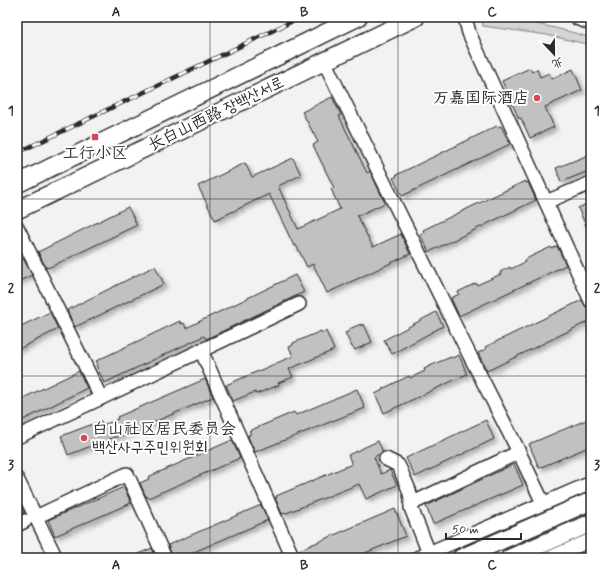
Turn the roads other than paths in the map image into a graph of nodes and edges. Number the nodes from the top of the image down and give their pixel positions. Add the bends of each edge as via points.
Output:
1 (358, 17) edge
2 (416, 17) edge
3 (465, 17) edge
4 (579, 17) edge
5 (591, 21) edge
6 (324, 61) junction
7 (591, 183) edge
8 (17, 184) edge
9 (546, 202) junction
10 (17, 210) edge
11 (17, 228) edge
12 (591, 301) edge
13 (300, 304) dead end
14 (200, 350) junction
15 (101, 398) junction
16 (17, 437) edge
17 (519, 452) junction
18 (386, 460) dead end
19 (17, 479) edge
20 (591, 483) edge
21 (591, 502) edge
22 (543, 503) junction
23 (411, 504) junction
24 (26, 521) edge
25 (591, 523) edge
26 (591, 540) edge
27 (426, 556) edge
28 (56, 558) edge
29 (165, 558) edge
30 (293, 558) edge
31 (461, 558) edge
32 (510, 558) edge
33 (549, 558) edge

1 - 8 main road, 长白山西路 장백산서로
2 - 6 main road, 长白山西路 장백산서로
3 - 9 street via 469,33
4 - 5 main road
6 - 10 main road, 长白山西路 장백산서로
6 - 17 street
7 - 9 street
9 - 12 street
11 - 15 street
13 - 14 street
14 - 15 street
14 - 30 street
15 - 16 street
17 - 22 street
17 - 23 street
18 - 23 street via 398,465 409,490
19 - 24 street
20 - 22 street
21 - 31 main road
22 - 27 street
23 - 27 street
24 - 28 street
24 - 29 street via 127,474
25 - 32 main road
26 - 33 street

